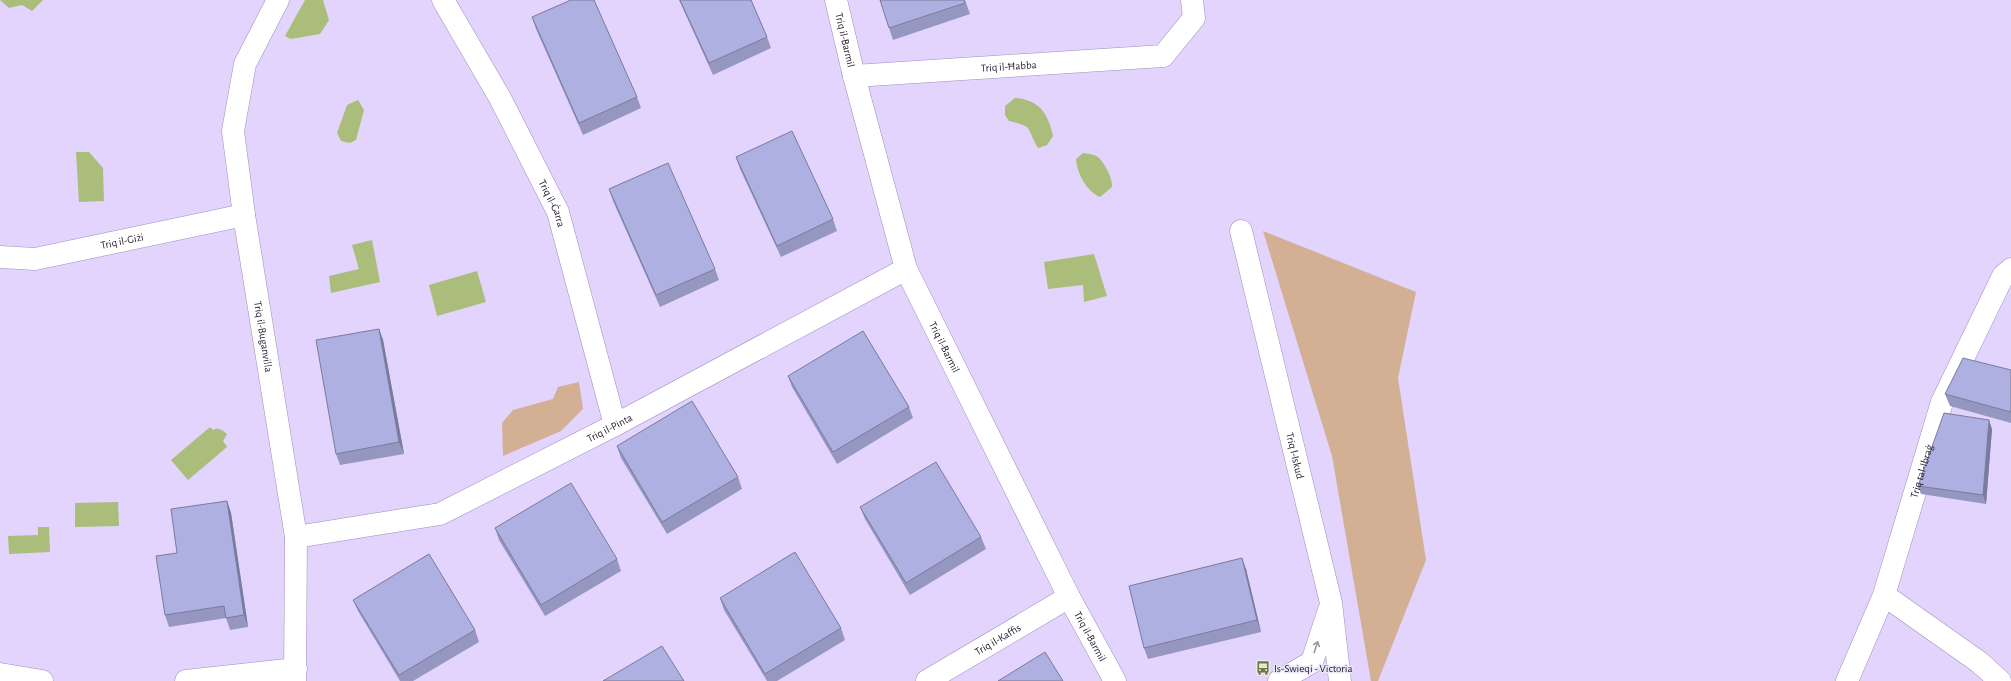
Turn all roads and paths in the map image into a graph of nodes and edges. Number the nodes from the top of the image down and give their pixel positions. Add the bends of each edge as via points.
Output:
1 (278, 0) edge
2 (443, 0) edge
3 (836, 0) edge
4 (1192, 0) edge
5 (854, 76) junction
6 (244, 215) junction
7 (1241, 231) dead end
8 (0, 257) edge
9 (906, 269) junction
10 (2011, 270) edge
11 (615, 425) junction
12 (296, 537) junction
13 (1884, 595) junction
14 (1068, 597) junction
15 (1331, 603) junction
16 (0, 674) edge
17 (295, 675) edge
18 (1116, 678) edge
19 (42, 681) edge
20 (186, 681) edge
21 (927, 681) edge
22 (1279, 681) edge
23 (1340, 681) edge
24 (1847, 681) edge
25 (2000, 681) edge

1 - 6 street, Triq il-Buganvilla via 245,64 233,130
2 - 11 street, Triq il-Ġarra via 500,98 558,212
3 - 5 street, Triq il-Barmil
4 - 5 street, Triq il-Ħabba via 1194,18 1163,56
5 - 9 street, Triq il-Barmil
6 - 8 street, Triq il-Giżi via 35,259
6 - 12 street, Triq il-Buganvilla
7 - 15 street, Triq l-Iskud
9 - 11 street, Triq il-Pinta
9 - 14 street, Triq il-Barmil
10 - 13 street, Triq tal-Ibraġ via 2004,276 1942,402
11 - 12 street, Triq il-Pinta via 440,514
12 - 17 street, Triq il-Buganvilla
13 - 24 street, Triq tal-Ibraġ
13 - 25 street via 1979,662
14 - 18 street, Triq il-Barmil
14 - 21 street, Triq il-Kaffis
22 -> 15 street via 1312,662
15 - 23 street, Triq l-Iskud
16 - 19 street
17 - 20 street

